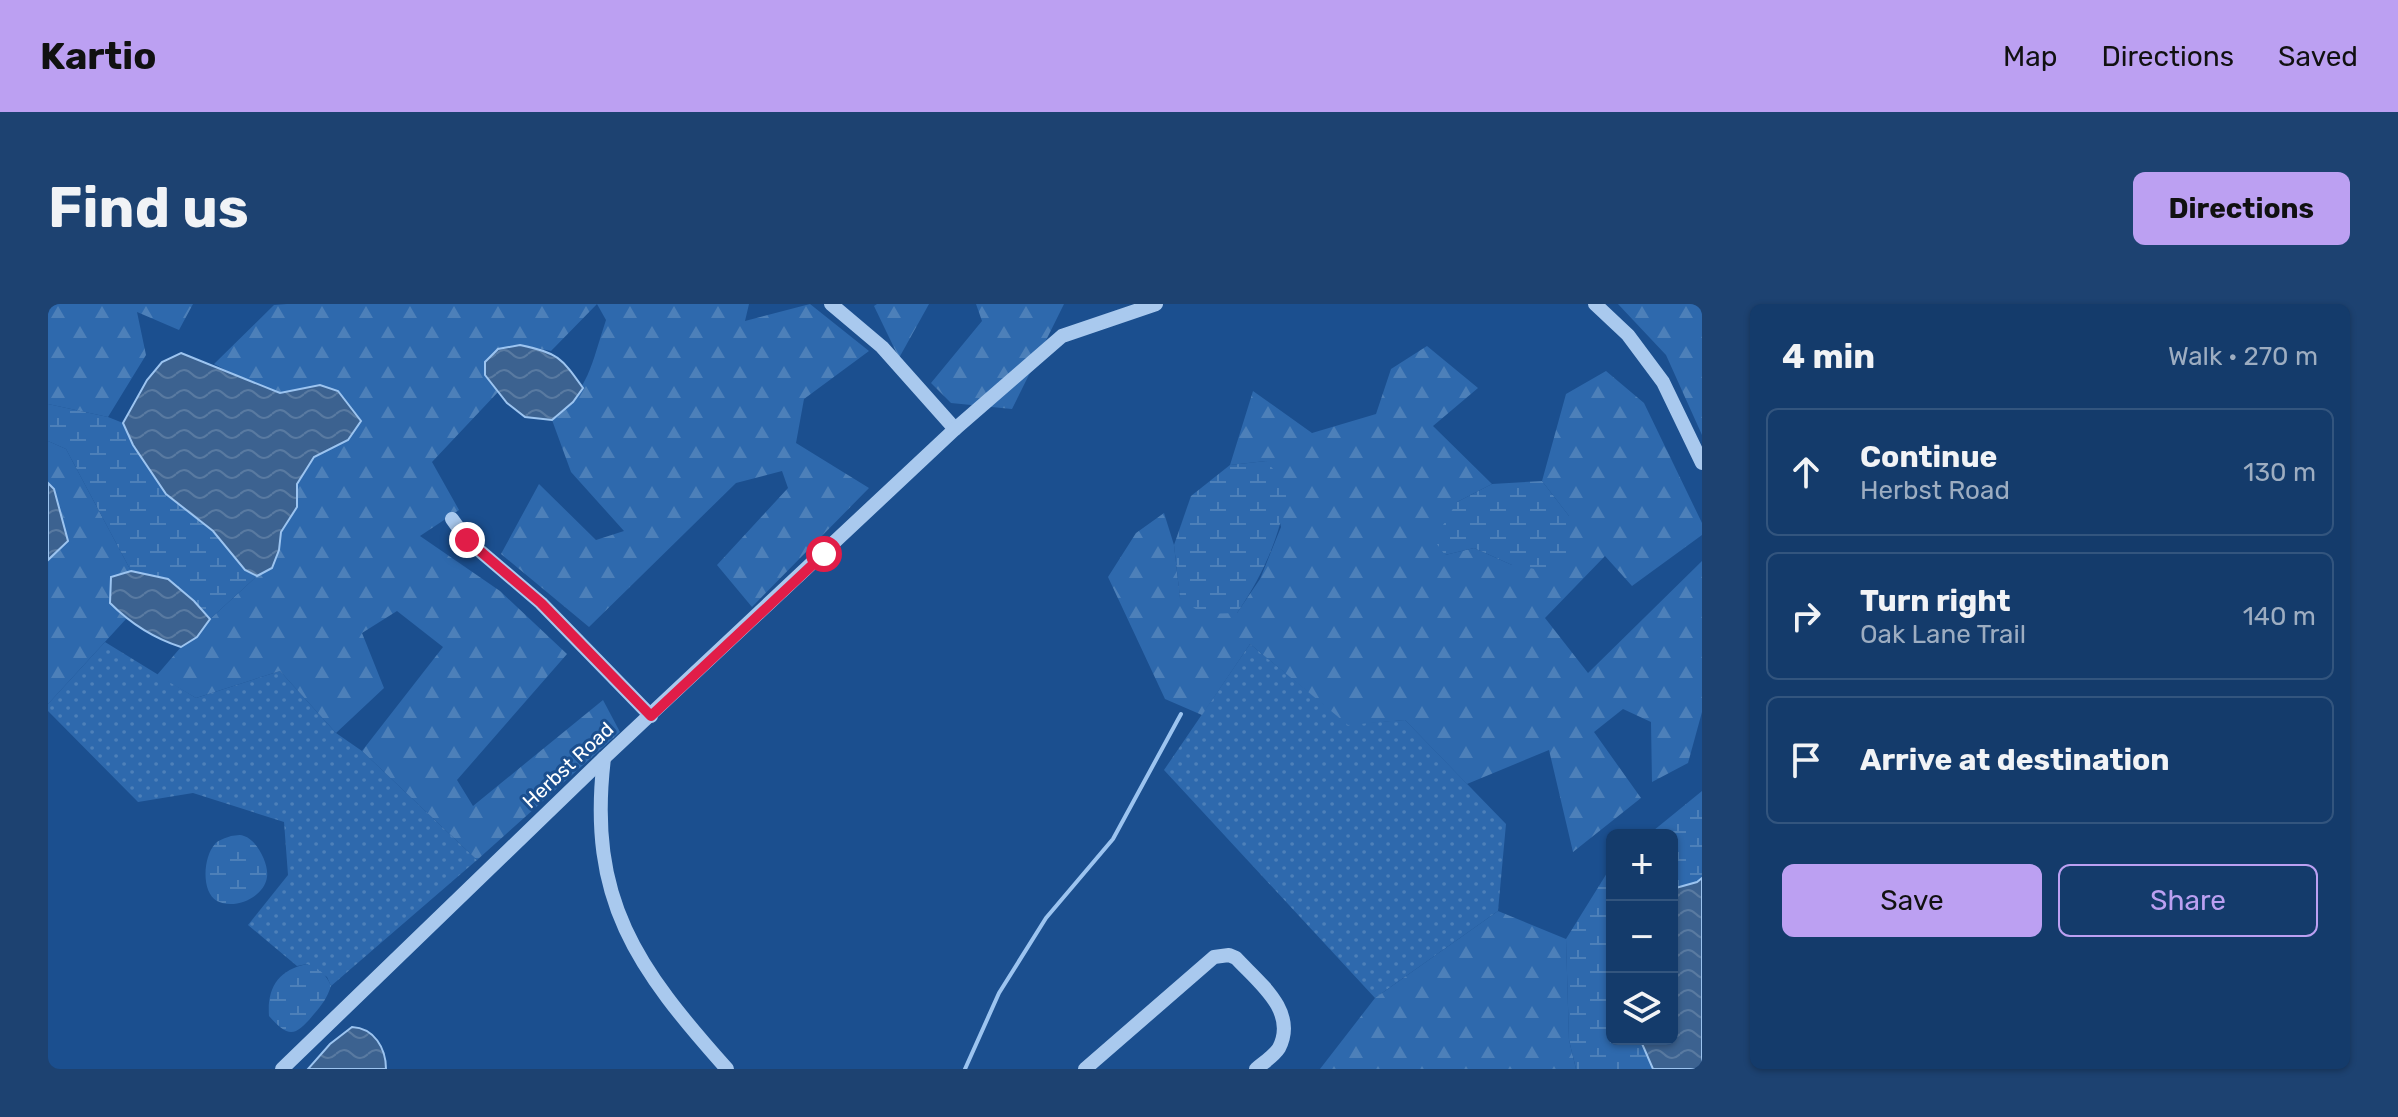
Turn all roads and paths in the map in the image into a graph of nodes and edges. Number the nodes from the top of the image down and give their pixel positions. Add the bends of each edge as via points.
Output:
1 (831, 304) edge
2 (1156, 304) edge
3 (1595, 304) edge
4 (955, 429) junction
5 (1702, 463) edge
6 (452, 519) dead end
7 (651, 716) junction
8 (604, 758) junction
9 (282, 1069) edge
10 (727, 1069) edge
11 (1085, 1069) edge
12 (1256, 1069) edge

1 - 4 street via 882,347
2 - 4 street, Herbst Road via 1062,336
3 - 5 street via 1628,335 1663,382
4 - 7 street, Herbst Road
6 - 7 street via 475,549 541,603
7 - 8 street, Herbst Road
8 - 9 street, Herbst Road
8 - 10 street via 604,867 621,925 668,999
11 - 12 street via 1214,957 1229,955 1281,1008 1285,1030 1278,1050

